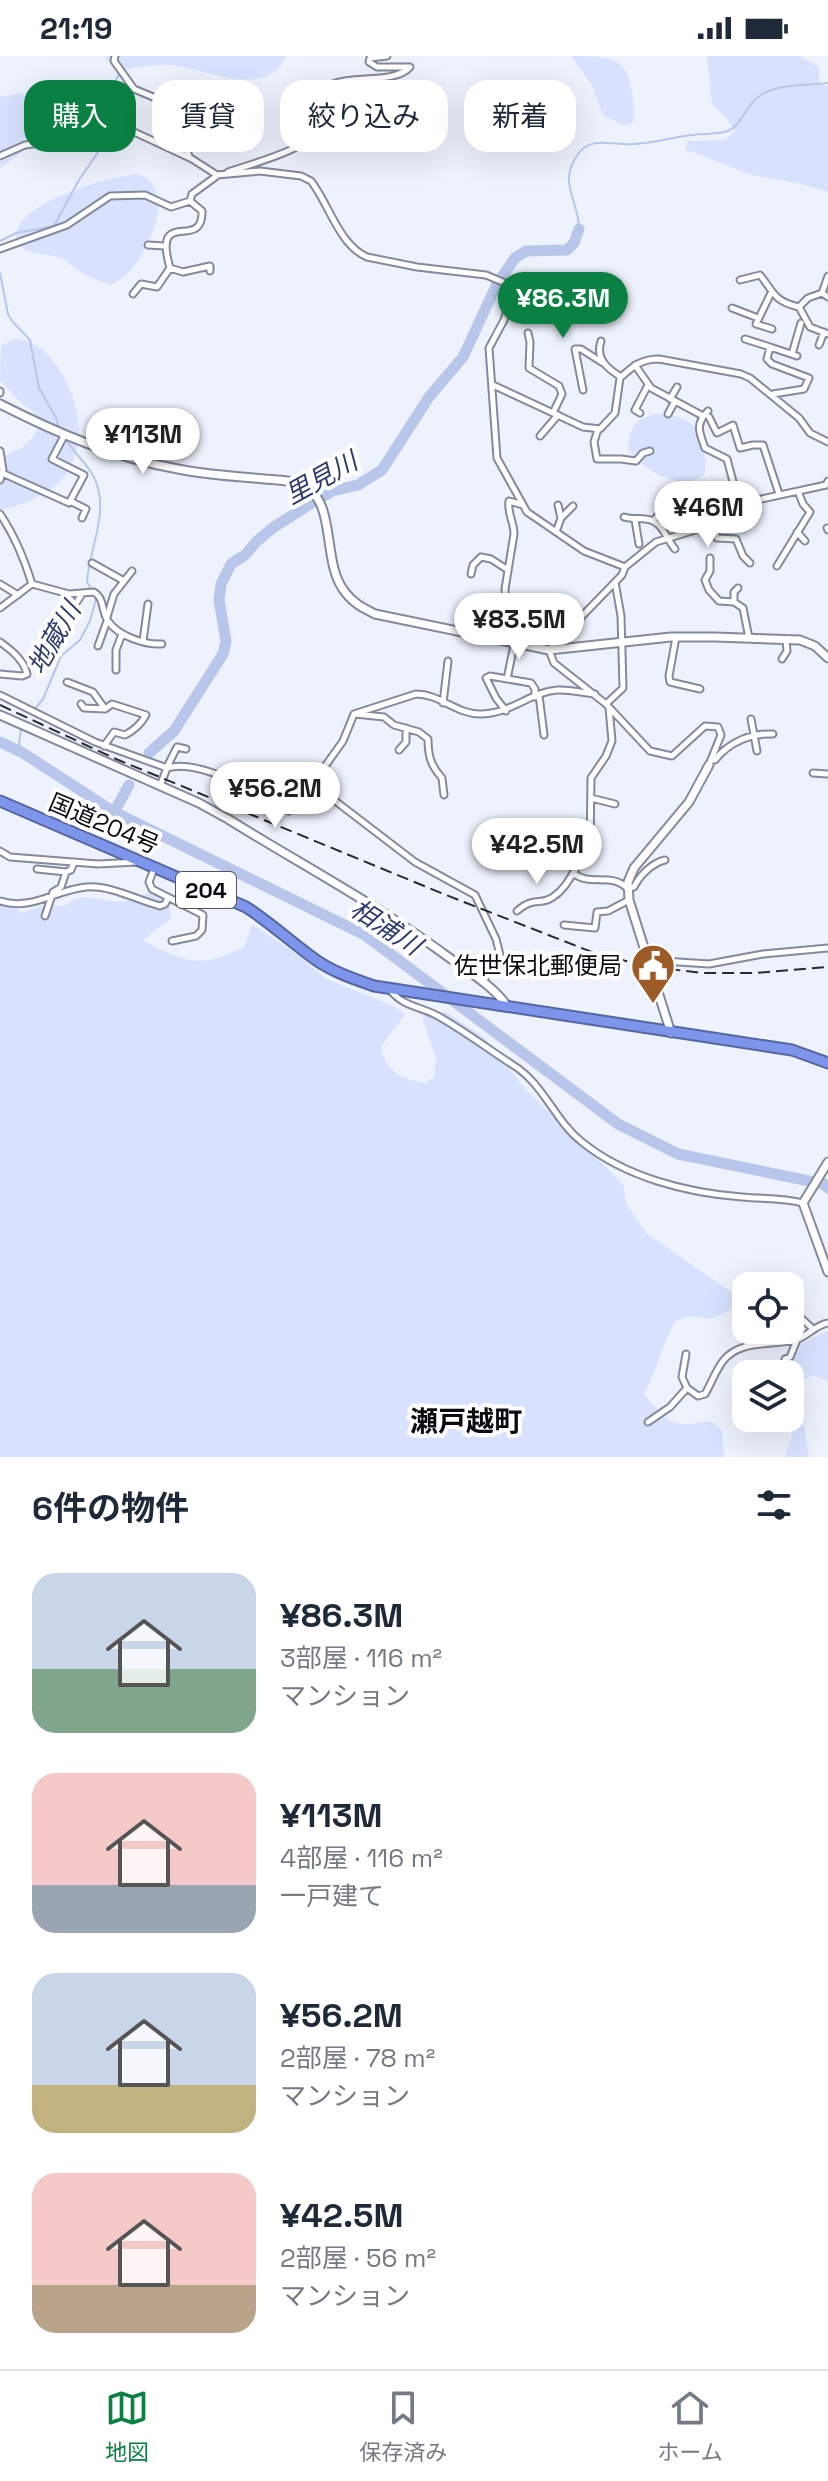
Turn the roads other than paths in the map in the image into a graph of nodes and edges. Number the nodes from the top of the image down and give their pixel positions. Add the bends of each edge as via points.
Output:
1 (115, 56) edge
2 (387, 56) edge
3 (152, 97) edge
4 (187, 152) edge
5 (0, 156) edge
6 (189, 157) junction
7 (217, 175) junction
8 (190, 201) junction
9 (148, 245) dead end
10 (164, 246) junction
11 (0, 249) edge
12 (170, 268) junction
13 (210, 271) dead end
14 (828, 276) edge
15 (740, 280) dead end
16 (771, 293) junction
17 (133, 294) dead end
18 (825, 295) edge
19 (799, 307) junction
20 (732, 308) dead end
21 (758, 318) junction
22 (801, 323) dead end
23 (772, 329) dead end
24 (826, 333) edge
25 (526, 336) dead end
26 (745, 339) dead end
27 (601, 341) dead end
28 (819, 345) dead end
29 (770, 347) junction
30 (603, 363) junction
31 (635, 365) junction
32 (621, 377) junction
33 (493, 385) junction
34 (648, 385) junction
35 (677, 387) dead end
36 (583, 390) dead end
37 (772, 394) junction
38 (672, 400) junction
39 (0, 404) edge
40 (635, 410) dead end
41 (556, 414) junction
42 (668, 414) dead end
43 (706, 414) junction
44 (598, 429) junction
45 (64, 436) junction
46 (540, 436) dead end
47 (828, 442) edge
48 (0, 451) edge
49 (646, 451) dead end
50 (1, 476) edge
51 (828, 481) edge
52 (666, 491) dead end
53 (798, 491) junction
54 (779, 494) junction
55 (70, 501) junction
56 (523, 505) junction
57 (558, 505) dead end
58 (573, 506) dead end
59 (740, 508) junction
60 (0, 514) edge
61 (723, 516) junction
62 (624, 517) dead end
63 (82, 518) dead end
64 (561, 518) junction
65 (635, 520) junction
66 (653, 521) junction
67 (556, 532) junction
68 (797, 532) junction
69 (667, 539) junction
70 (805, 541) dead end
71 (639, 544) dead end
72 (675, 549) dead end
73 (710, 558) dead end
74 (92, 563) dead end
75 (750, 563) dead end
76 (777, 566) dead end
77 (625, 567) junction
78 (508, 570) junction
79 (132, 571) dead end
80 (471, 574) dead end
81 (124, 581) junction
82 (615, 582) junction
83 (0, 584) edge
84 (32, 584) junction
85 (738, 588) dead end
86 (82, 593) junction
87 (18, 595) junction
88 (734, 602) junction
89 (148, 604) dead end
90 (0, 608) edge
91 (520, 611) junction
92 (497, 617) dead end
93 (107, 619) junction
94 (61, 625) dead end
95 (122, 634) junction
96 (676, 637) junction
97 (749, 638) junction
98 (557, 640) junction
99 (786, 640) junction
100 (143, 641) junction
101 (0, 642) edge
102 (622, 643) junction
103 (162, 644) dead end
104 (514, 645) junction
105 (98, 646) dead end
106 (549, 650) junction
107 (828, 658) edge
108 (782, 659) dead end
109 (448, 661) dead end
110 (116, 670) dead end
111 (0, 674) edge
112 (507, 679) junction
113 (71, 681) dead end
114 (700, 689) dead end
115 (595, 694) junction
116 (0, 695) edge
117 (537, 696) junction
118 (443, 703) junction
119 (81, 704) dead end
120 (607, 705) junction
121 (105, 709) junction
122 (506, 711) junction
123 (354, 714) junction
124 (0, 715) edge
125 (751, 719) dead end
126 (406, 728) junction
127 (773, 734) dead end
128 (544, 735) dead end
129 (754, 737) junction
130 (104, 746) junction
131 (184, 747) dead end
132 (399, 750) dead end
133 (757, 751) dead end
134 (710, 762) junction
135 (167, 768) junction
136 (828, 772) edge
137 (813, 773) dead end
138 (160, 786) junction
139 (444, 795) dead end
140 (591, 798) junction
141 (0, 801) edge
142 (615, 804) dead end
143 (289, 811) dead end
144 (544, 827) dead end
145 (0, 851) edge
146 (665, 860) dead end
147 (139, 861) junction
148 (74, 862) junction
149 (154, 868) junction
150 (66, 872) junction
151 (574, 872) junction
152 (43, 879) dead end
153 (634, 889) junction
154 (52, 896) junction
155 (168, 898) junction
156 (629, 900) junction
157 (0, 901) edge
158 (517, 911) dead end
159 (45, 916) dead end
160 (564, 925) dead end
161 (172, 941) dead end
162 (828, 948) edge
163 (648, 960) junction
164 (482, 982) junction
165 (389, 988) junction
166 (507, 1006) junction
167 (671, 1033) junction
168 (828, 1063) edge
169 (827, 1163) edge
170 (803, 1203) junction
171 (828, 1272) edge
172 (804, 1321) edge
173 (828, 1323) edge
174 (813, 1329) junction
175 (804, 1336) edge
176 (760, 1344) edge
177 (796, 1344) edge
178 (686, 1354) dead end
179 (785, 1359) dead end
180 (687, 1388) junction
181 (648, 1422) dead end

1 - 3 street via 134,89
2 - 7 street via 369,62 410,67 334,84 320,101 321,128 304,143
4 - 6 street
5 - 6 street via 25,145 94,136 117,127
6 - 7 street
7 - 8 street
7 - 33 street via 260,171 301,176 321,193 360,254 486,275 505,283 512,295 489,348
8 - 10 street via 202,211 199,225 173,233
8 - 11 street via 171,207 145,195 110,196 67,225
9 - 10 street
10 - 12 street
12 - 13 street via 183,272 210,266
12 - 17 street via 157,287 141,284
14 - 18 street
15 - 16 street via 760,275
16 - 19 street via 782,303
16 - 21 street
18 - 19 street via 808,298
19 - 24 street via 810,327
20 - 21 street
21 - 23 street via 756,324
22 - 29 street via 795,355
24 - 28 street
25 - 41 street via 529,368 559,386
26 - 29 street
27 - 30 street
29 - 37 street via 767,359 772,364 809,378 804,389
30 - 32 street
30 - 36 street via 575,349
31 - 32 street
31 - 34 street
31 - 37 street via 659,359 741,374
32 - 44 street via 615,413
33 - 41 street
33 - 56 street via 497,458
34 - 38 street
34 - 40 street
35 - 38 street
37 - 47 street via 810,433
38 - 42 street
38 - 43 street
39 - 45 street
41 - 44 street
41 - 46 street
43 - 54 street via 717,433 733,425 740,448 763,445
43 - 59 street via 698,428 705,448 727,459
44 - 49 street via 597,459 631,463
45 - 55 street via 52,459 84,475
45 - 104 street via 178,469 301,484 324,507 336,576 357,604 398,621
48 - 50 street
50 - 55 street via 54,500
51 - 53 street
52 - 66 street via 669,503
53 - 54 street
53 - 68 street via 810,512
54 - 59 street
55 - 63 street via 86,509
56 - 67 street
56 - 78 street via 509,501 514,534
57 - 64 street
58 - 64 street
59 - 61 street
60 - 84 street via 17,538
61 - 69 street
61 - 75 street via 715,528 717,538 736,539
62 - 65 street
64 - 67 street
65 - 66 street
65 - 71 street
66 - 69 street
67 - 77 street via 584,551
68 - 70 street
68 - 76 street
69 - 72 street
69 - 77 street
73 - 88 street via 705,580 709,590 719,601
74 - 81 street
77 - 82 street
78 - 80 street via 481,557
78 - 91 street via 506,603
79 - 81 street
81 - 93 street
82 - 98 street
82 - 102 street
83 - 87 street
84 - 86 street
84 - 87 street
85 - 88 street
86 - 93 street via 98,594
86 - 94 street
87 - 90 street
88 - 97 street via 746,613
89 - 100 street
91 - 92 street via 504,621
91 - 98 street
93 - 95 street
93 - 105 street
95 - 100 street
95 - 110 street
96 - 97 street
96 - 102 street
96 - 114 street via 670,682
97 - 99 street
98 - 106 street
99 - 107 street via 815,646
99 - 108 street
100 - 103 street
101 - 111 street via 21,660 27,674
102 - 106 street
102 - 120 street via 623,688
104 - 106 street
104 - 112 street
106 - 115 street via 554,663
109 - 118 street
112 - 117 street via 531,683
112 - 122 street via 486,678
113 - 121 street via 93,692
115 - 117 street via 557,690
115 - 120 street
116 - 130 street
117 - 122 street
117 - 128 street
118 - 122 street via 467,714
118 - 123 street via 416,694
119 - 121 street
120 - 134 street via 650,751 666,756 674,755 705,726 718,727 721,735
120 - 140 street via 612,741 591,778
121 - 130 street via 112,704 147,714 131,732 114,732
123 - 126 street via 384,717
123 - 164 street via 343,741 316,779 334,800 415,862 475,895 500,955
124 - 138 street
125 - 129 street
126 - 132 street via 406,742
126 - 139 street via 428,739
127 - 129 street
129 - 133 street
129 - 134 street via 738,740
130 - 135 street
131 - 135 street via 177,747
134 - 153 street via 689,802 634,868
135 - 138 street
135 - 143 street via 208,772
136 - 137 street
138 - 164 street via 228,819 394,920
140 - 142 street
140 - 151 street via 590,850
141 - 147 highway, 国道204号 / 204
144 - 151 street via 559,826
145 - 148 street via 10,857
146 - 153 street via 656,862
147 - 148 street
147 - 149 highway, 国道204号 / 204
148 - 150 street
149 - 155 street via 150,887
149 - 165 highway, 国道204号 / 204 via 246,907 317,961
150 - 152 street via 39,869
150 - 154 street
151 - 153 street via 585,879 617,879
151 - 158 street via 551,899 531,900
153 - 156 street
154 - 155 street via 88,887 160,906
154 - 157 street via 23,905
154 - 159 street
155 - 161 street via 203,915 204,922 196,936
156 - 160 street via 597,912 595,928
156 - 163 street
162 - 163 street via 709,964
163 - 167 street
164 - 166 street
165 - 166 highway, 国道204号 / 204
165 - 170 street via 399,1002 437,1015 521,1070 579,1140 627,1170 686,1188
166 - 167 highway, 国道204号 / 204
167 - 168 highway, 国道204号 / 204 via 792,1050
169 - 170 street
170 - 171 street
172 - 174 street
173 - 174 street
174 - 175 street
176 - 180 street via 731,1353 705,1394 698,1396
177 - 179 street
178 - 180 street via 682,1377
180 - 181 street

